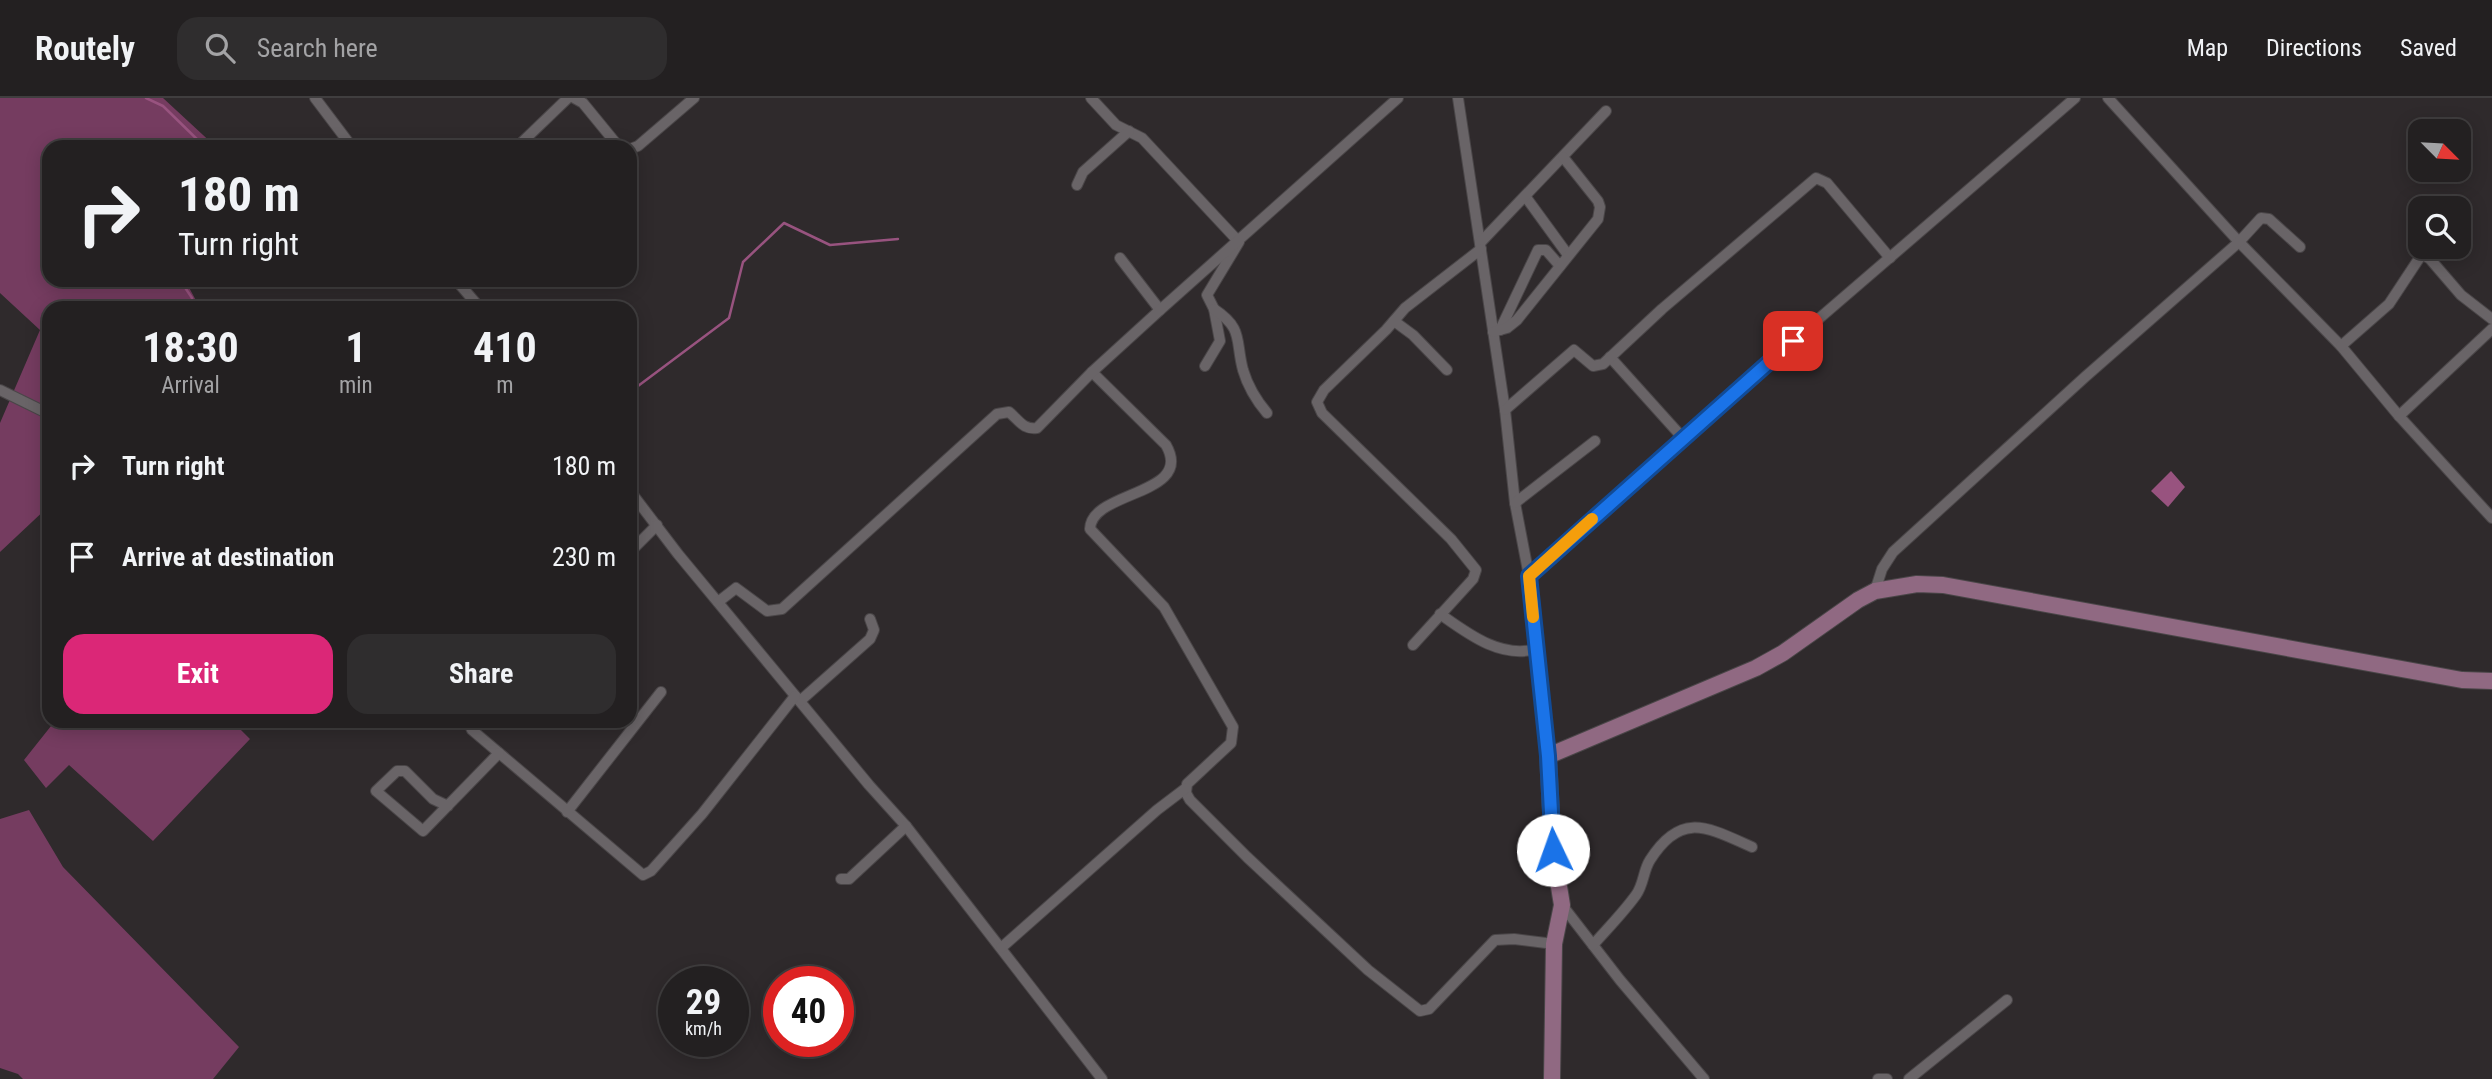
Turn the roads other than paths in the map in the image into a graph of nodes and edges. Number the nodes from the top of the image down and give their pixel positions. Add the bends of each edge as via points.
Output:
1 (315, 98) edge
2 (568, 98) edge
3 (574, 98) edge
4 (694, 98) edge
5 (1091, 98) edge
6 (1398, 98) edge
7 (1458, 98) edge
8 (2075, 98) edge
9 (2108, 98) edge
10 (1606, 111) dead end
11 (1129, 131) junction
12 (347, 140) edge
13 (524, 140) edge
14 (613, 140) edge
15 (637, 146) edge
16 (1563, 157) junction
17 (1077, 185) dead end
18 (1525, 196) junction
19 (1239, 242) junction
20 (2239, 242) junction
21 (1481, 246) junction
22 (2300, 247) dead end
23 (1568, 255) junction
24 (1120, 258) dead end
25 (1890, 258) junction
26 (1560, 266) junction
27 (462, 287) edge
28 (474, 301) edge
29 (1214, 309) junction
30 (1160, 310) junction
31 (2492, 319) edge
32 (1394, 321) junction
33 (2492, 329) edge
34 (1497, 331) junction
35 (2341, 346) junction
36 (1610, 357) junction
37 (1205, 366) dead end
38 (1447, 370) dead end
39 (1092, 372) junction
40 (2, 395) edge
41 (1505, 410) junction
42 (42, 411) edge
43 (1267, 413) dead end
44 (2399, 416) junction
45 (1682, 438) junction
46 (1595, 441) dead end
47 (637, 500) edge
48 (1515, 503) junction
49 (2492, 518) edge
50 (657, 525) junction
51 (637, 545) edge
52 (1529, 576) junction
53 (1875, 591) junction
54 (718, 602) junction
55 (1440, 614) junction
56 (870, 619) dead end
57 (1413, 645) dead end
58 (1536, 649) junction
59 (2492, 681) edge
60 (661, 692) dead end
61 (797, 699) junction
62 (637, 723) edge
63 (471, 728) edge
64 (633, 728) edge
65 (499, 753) junction
66 (1548, 756) junction
67 (1186, 788) junction
68 (448, 806) junction
69 (567, 812) junction
70 (906, 827) junction
71 (1752, 846) dead end
72 (841, 879) dead end
73 (1562, 905) junction
74 (1554, 944) junction
75 (1594, 945) junction
76 (1000, 948) junction
77 (2007, 1000) dead end
78 (1102, 1079) edge
79 (1552, 1079) edge
80 (1704, 1079) edge
81 (1878, 1079) edge
82 (1887, 1079) edge
83 (1909, 1079) edge

1 - 12 street
2 - 13 street
3 - 14 street
4 - 15 street
5 - 11 street via 1108,119
6 - 19 street
7 - 21 street
8 - 25 street
9 - 20 street
10 - 16 street
11 - 17 street via 1083,173
11 - 19 street via 1148,144
16 - 18 street
16 - 23 street via 1600,207 1598,219
18 - 21 street
18 - 23 street
19 - 29 street via 1207,295
19 - 30 street
20 - 22 street via 2264,217
20 - 35 street
20 - 53 street via 1893,552
21 - 32 street
21 - 34 street
23 - 26 street
24 - 30 street
25 - 36 street via 1827,183 1816,178
25 - 45 street
26 - 34 street via 1517,320
26 - 34 street via 1546,250 1538,250
27 - 28 street
29 - 37 street via 1220,341
29 - 43 street via 1231,321 1246,379
30 - 39 street
31 - 35 street via 2422,254 2389,304
32 - 38 street
32 - 55 street via 1317,402 1322,413 1443,530 1476,570
33 - 44 street
34 - 41 street
35 - 44 street
36 - 41 street via 1598,367 1574,350
36 - 45 street
39 - 54 street via 1037,428 1023,426 1009,412 997,414 782,609 768,611 736,588
39 - 67 street via 1166,446 1171,463 1157,482 1099,510 1090,529 1164,607 1233,727 1231,743
40 - 42 street
41 - 48 street
44 - 49 street
45 - 52 street
46 - 48 street
47 - 50 street
48 - 52 street
50 - 51 street
50 - 54 street
52 - 58 street
53 - 59 street via 1943,585 2462,680
53 - 66 street via 1756,668
54 - 61 street
55 - 57 street
55 - 58 street via 1490,645 1514,651
56 - 61 street via 874,630 870,639
58 - 66 street
60 - 62 street
61 - 69 street via 647,874 637,873
61 - 70 street
63 - 65 street
64 - 69 street
65 - 68 street
65 - 69 street
66 - 73 street via 1553,850
67 - 74 street via 1191,800 1247,857 1368,970 1420,1011 1435,1003 1495,940
67 - 76 street
68 - 68 street via 433,799 405,771 397,771 376,791 423,831
70 - 72 street via 849,879
70 - 76 street
71 - 75 street via 1705,827 1675,831 1648,863 1636,895
73 - 74 street
73 - 75 street
74 - 79 street
75 - 80 street
76 - 78 street
77 - 83 street
81 - 82 street

